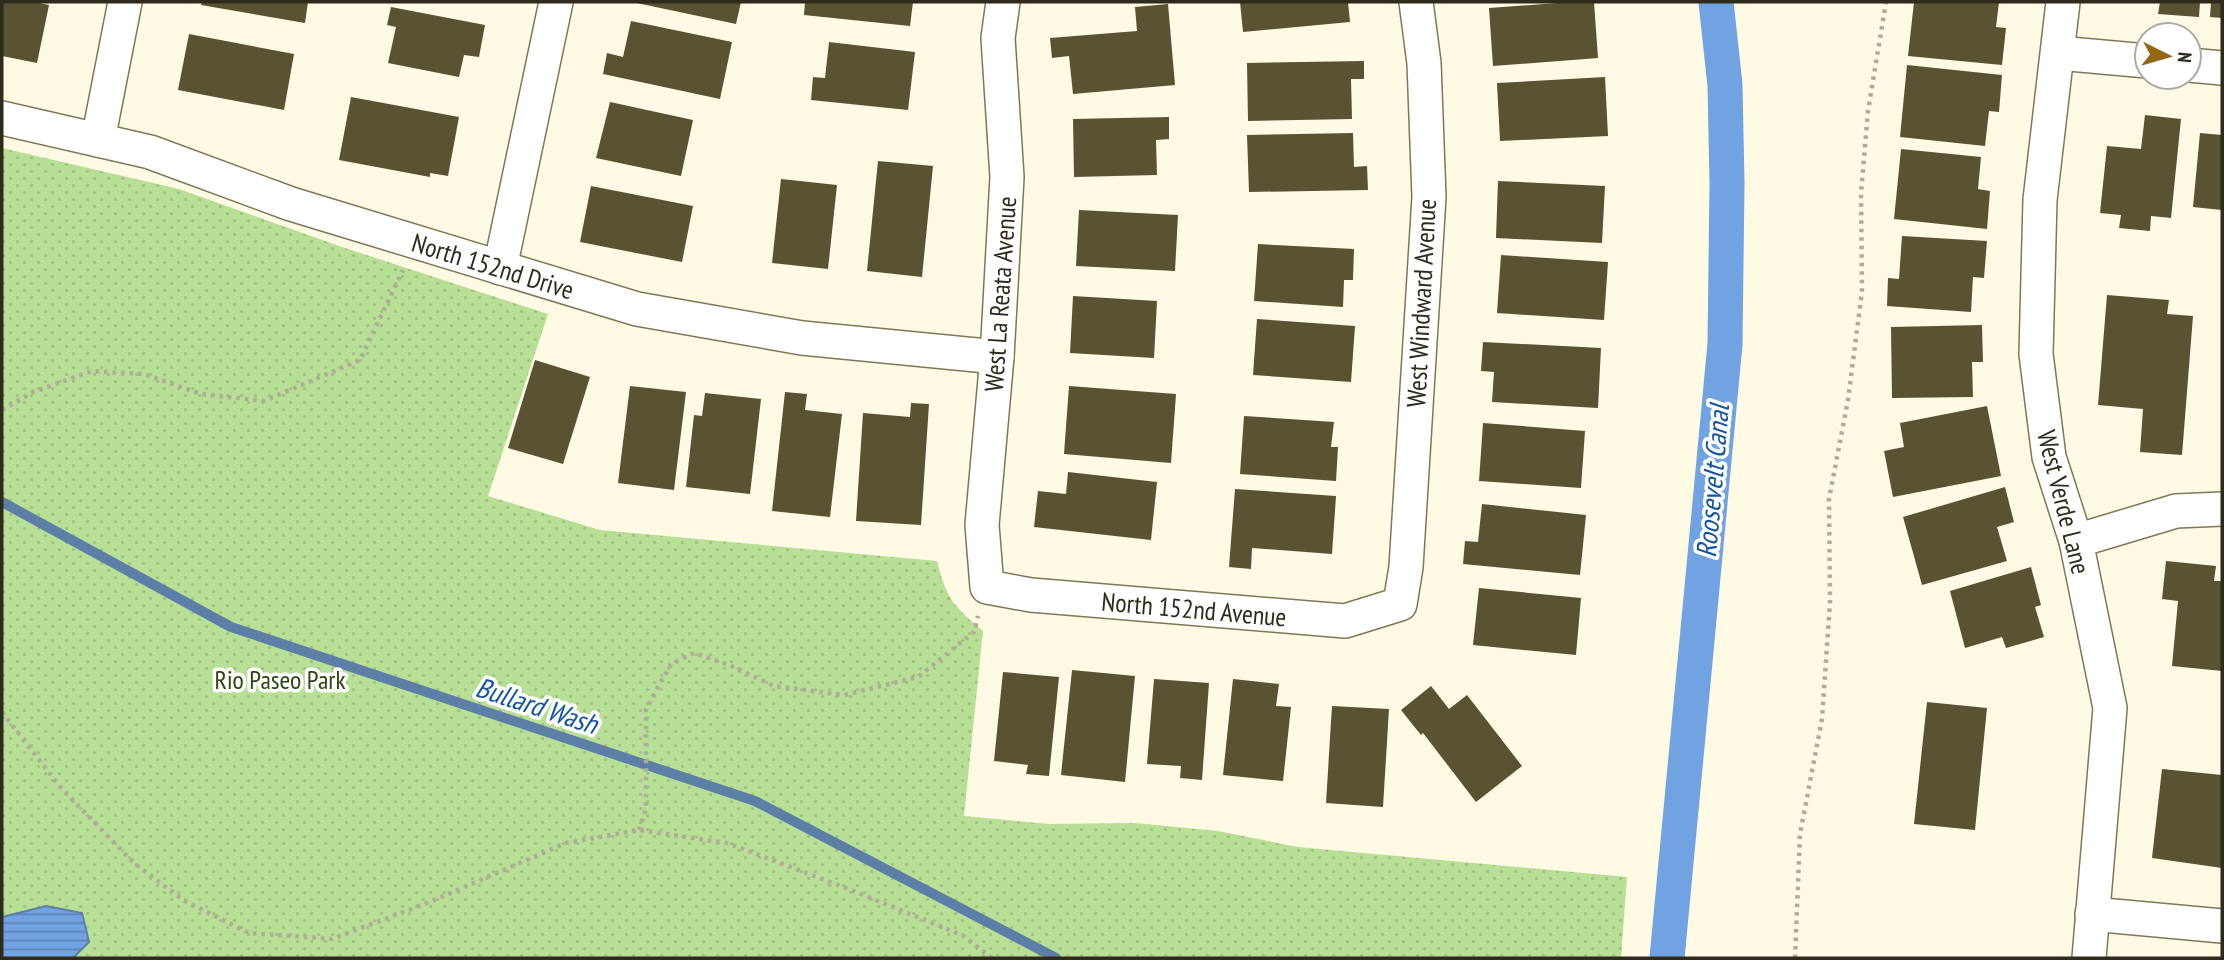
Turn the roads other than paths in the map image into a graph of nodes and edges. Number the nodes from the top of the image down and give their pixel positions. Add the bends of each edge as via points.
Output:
1 (125, 2) edge
2 (556, 2) edge
3 (1003, 2) edge
4 (1416, 2) edge
5 (2063, 2) edge
6 (2058, 53) junction
7 (2133, 60) edge
8 (2203, 66) edge
9 (2222, 68) edge
10 (2, 118) edge
11 (98, 140) junction
12 (500, 268) junction
13 (998, 357) junction
14 (2222, 509) edge
15 (2076, 541) junction
16 (987, 587) joint
17 (1400, 604) joint
18 (2092, 914) junction
19 (2222, 926) edge
20 (2089, 958) edge

1 - 11 street
2 - 12 street
3 - 13 street, West La Reata Avenue via 998,38 1007,177
4 - 17 street, West Windward Avenue via 1424,63 1429,197
5 - 6 street, West Verde Lane
6 - 7 street
6 - 15 street, West Verde Lane via 2040,201 2036,354 2049,457
8 - 9 street
10 - 11 street, North 152nd Drive
11 - 12 street, North 152nd Drive via 150,152 291,204
12 - 13 street, North 152nd Drive via 637,309 802,338
13 - 16 street, West La Reata Avenue via 982,525
14 - 15 street via 2176,511
15 - 18 street, West Verde Lane via 2110,708
16 - 17 street, North 152nd Avenue via 1031,595 1345,621
18 - 19 street
18 - 20 street, West Verde Lane

